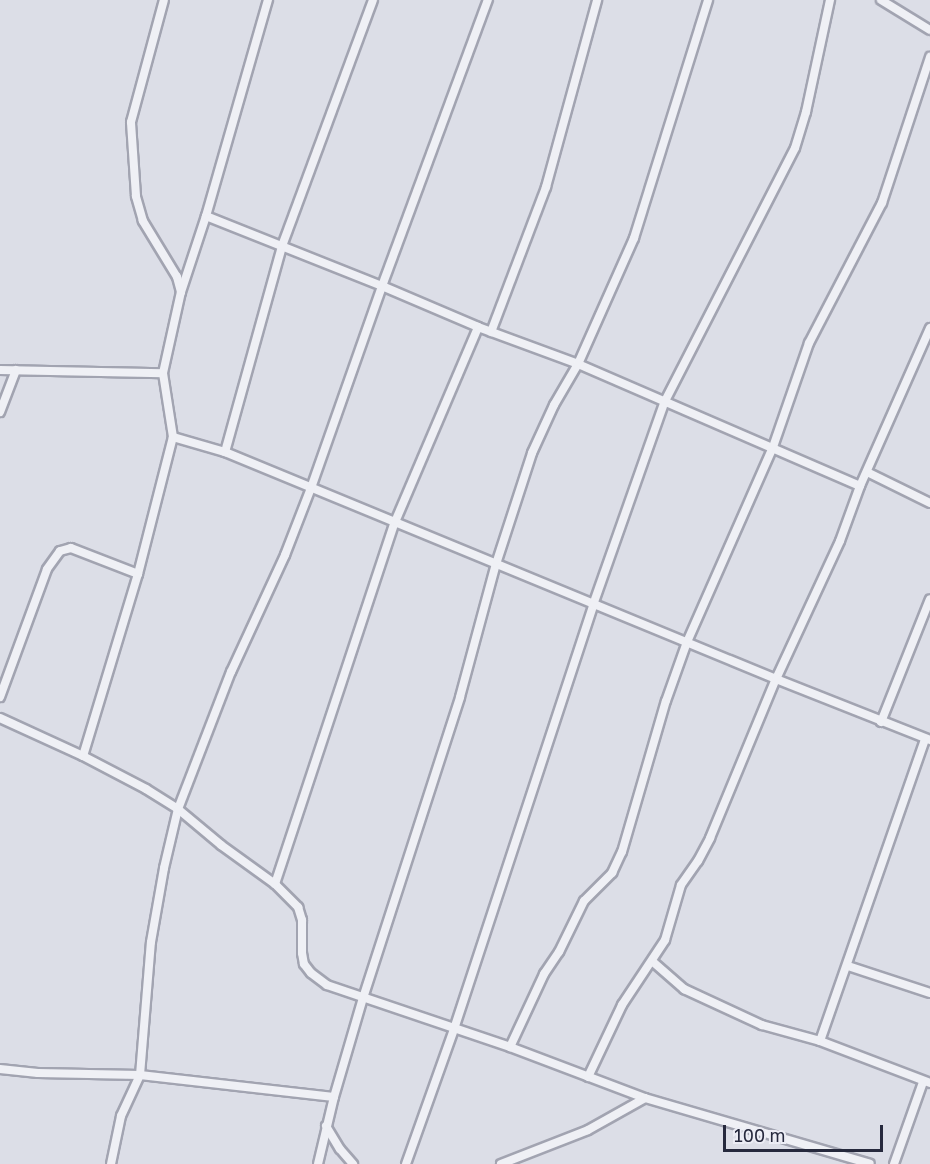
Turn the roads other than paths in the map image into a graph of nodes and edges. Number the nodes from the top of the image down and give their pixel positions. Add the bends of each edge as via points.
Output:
1 (164, 0) edge
2 (268, 0) edge
3 (373, 0) edge
4 (488, 0) edge
5 (597, 0) edge
6 (708, 0) edge
7 (830, 0) edge
8 (881, 0) edge
9 (930, 30) edge
10 (930, 57) edge
11 (206, 216) junction
12 (282, 246) junction
13 (382, 286) junction
14 (181, 292) junction
15 (478, 327) junction
16 (930, 328) edge
17 (491, 332) junction
18 (578, 364) junction
19 (0, 370) edge
20 (16, 370) junction
21 (163, 373) junction
22 (665, 401) junction
23 (0, 412) edge
24 (173, 437) junction
25 (773, 447) junction
26 (225, 452) junction
27 (867, 471) junction
28 (860, 486) junction
29 (311, 488) junction
30 (930, 503) edge
31 (395, 522) junction
32 (496, 564) junction
33 (138, 574) junction
34 (930, 599) edge
35 (593, 605) junction
36 (687, 642) junction
37 (776, 679) junction
38 (0, 697) edge
39 (0, 718) edge
40 (880, 722) junction
41 (928, 740) edge
42 (83, 756) junction
43 (178, 809) junction
44 (275, 884) junction
45 (652, 961) junction
46 (848, 966) junction
47 (930, 993) edge
48 (363, 998) junction
49 (454, 1029) junction
50 (820, 1041) junction
51 (510, 1047) junction
52 (0, 1069) edge
53 (140, 1075) junction
54 (588, 1077) junction
55 (926, 1082) edge
56 (334, 1097) junction
57 (645, 1098) junction
58 (326, 1126) junction
59 (111, 1164) edge
60 (318, 1164) edge
61 (353, 1164) edge
62 (406, 1164) edge
63 (501, 1164) edge
64 (870, 1164) edge
65 (894, 1164) edge

1 - 14 street via 131,122 136,196 143,221 177,277
2 - 11 street
3 - 12 street
4 - 13 street
5 - 17 street via 546,187
6 - 18 street via 634,238
7 - 22 street via 795,148
8 - 9 street
10 - 25 street via 882,203 809,343
11 - 12 street
11 - 14 street
12 - 13 street
12 - 26 street
13 - 15 street
13 - 29 street
14 - 21 street
15 - 17 street
15 - 31 street
16 - 27 street
17 - 18 street
18 - 22 street
18 - 32 street via 532,453
19 - 20 street
20 - 21 street
20 - 23 street
21 - 24 street
22 - 25 street
22 - 35 street
24 - 26 street
24 - 33 street
25 - 28 street
25 - 36 street
26 - 29 street
27 - 28 street
27 - 30 street
28 - 37 street via 840,541
29 - 31 street
29 - 43 street via 231,672
31 - 32 street
31 - 44 street
32 - 35 street
32 - 48 street via 460,697
33 - 38 street via 71,548 60,551 47,569
33 - 42 street
34 - 40 street
35 - 36 street
35 - 49 street
36 - 37 street
36 - 51 street via 622,852 612,873 584,901
37 - 40 street
37 - 45 street via 710,838 681,885 665,940
39 - 42 street
40 - 41 street
41 - 46 street
42 - 43 street
43 - 44 street
43 - 53 street via 152,942
44 - 48 street via 298,907 302,953 311,973 327,985
45 - 50 street via 698,997 762,1025
45 - 54 street via 622,1005
46 - 47 street
46 - 50 street
48 - 49 street
48 - 56 street
49 - 51 street
49 - 62 street
50 - 55 street
51 - 54 street
52 - 53 street
53 - 56 street
53 - 59 street via 121,1116
54 - 57 street
55 - 65 street
56 - 58 street
57 - 63 street via 588,1130
57 - 64 street
58 - 60 street
58 - 61 street

